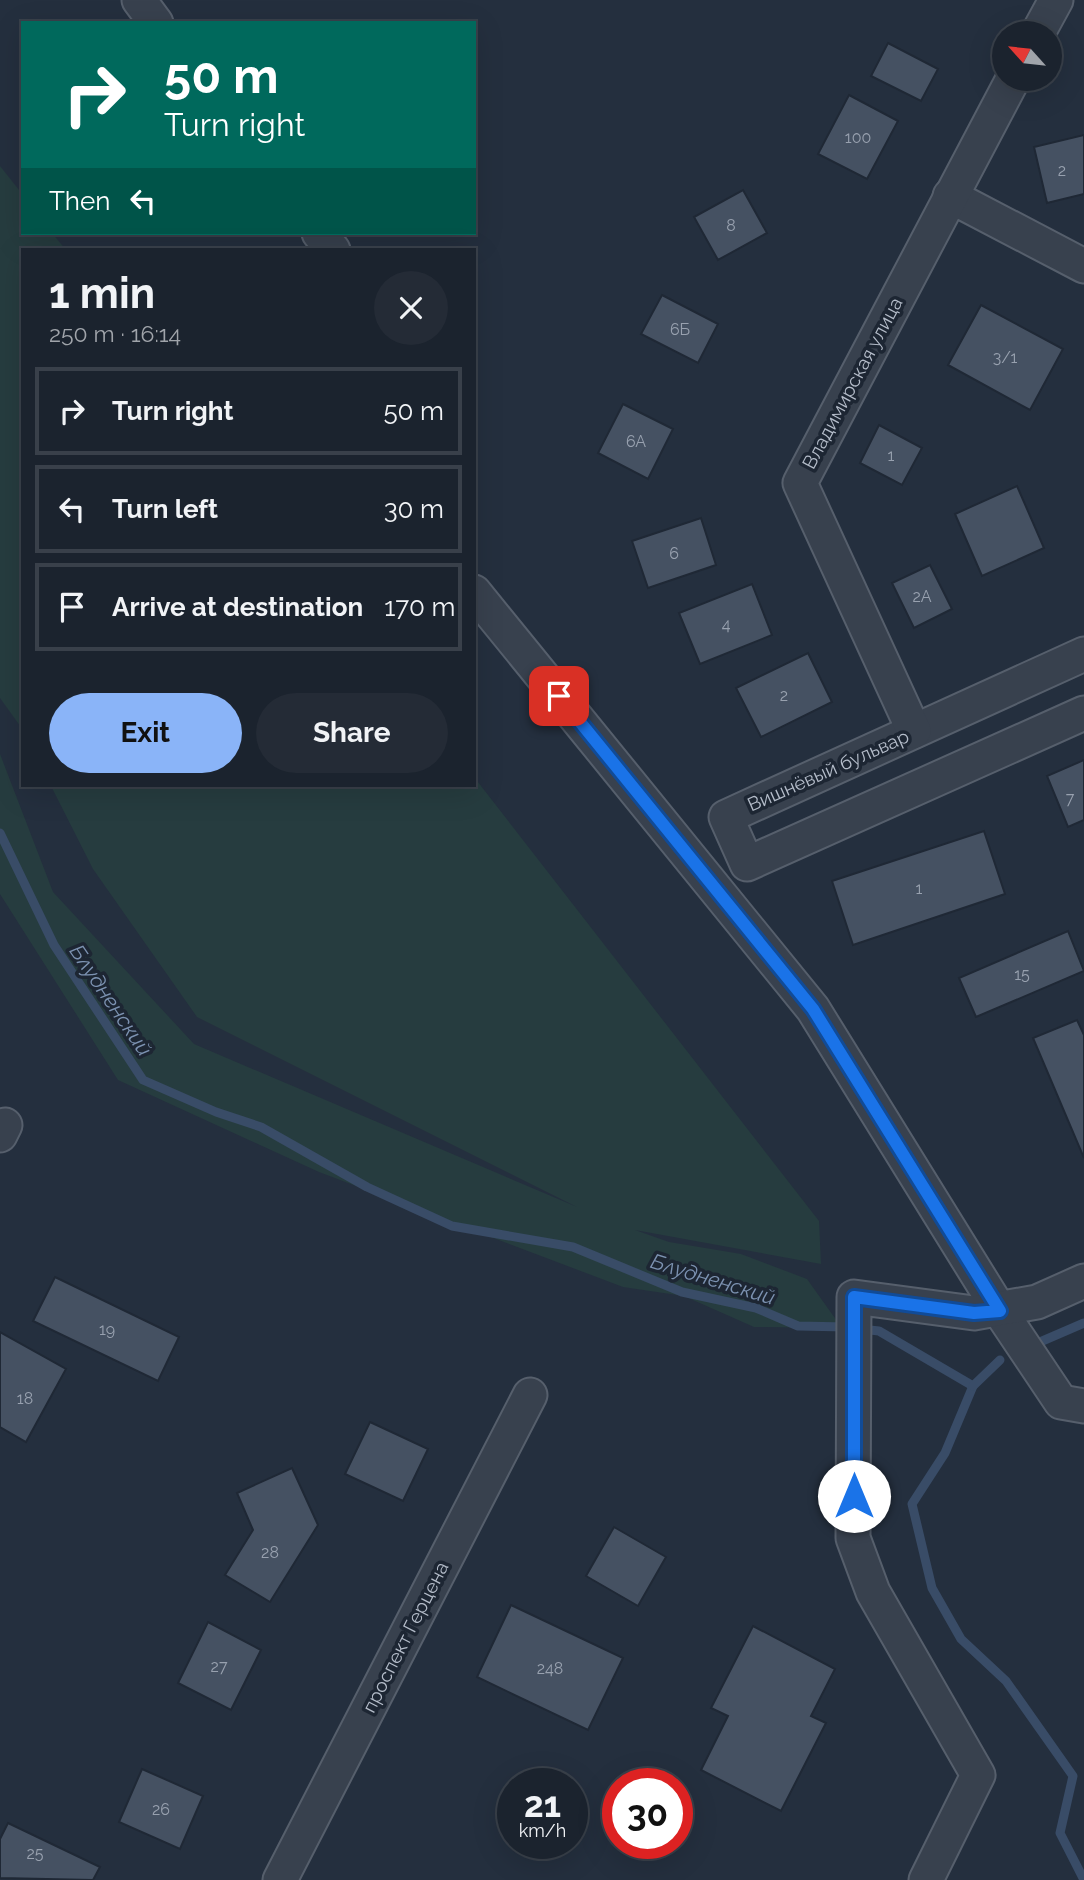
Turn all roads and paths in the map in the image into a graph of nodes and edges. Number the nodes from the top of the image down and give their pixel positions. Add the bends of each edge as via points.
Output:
1 (139, 0) edge
2 (1056, 0) edge
3 (155, 21) edge
4 (1045, 21) edge
5 (1007, 91) edge
6 (950, 196) junction
7 (1084, 265) edge
8 (476, 594) edge
9 (1084, 654) edge
10 (1084, 713) edge
11 (914, 731) junction
12 (1084, 1282) edge
13 (1000, 1311) junction
14 (530, 1395) dead end
15 (1084, 1406) edge
16 (281, 1880) edge
17 (926, 1880) edge

1 - 3 street
2 - 4 street
5 - 6 street, Владимирская улица
6 - 7 street
6 - 11 street, Владимирская улица via 800,483
8 - 13 street via 813,1009
9 - 11 street, Вишнёвый бульвар
10 - 11 street, Вишнёвый бульвар via 747,864 726,817
12 - 13 street via 1037,1302
13 - 15 street via 1060,1402
13 - 17 street via 974,1313 854,1297 853,1538 873,1592 978,1775
14 - 16 street, проспект Герцена

